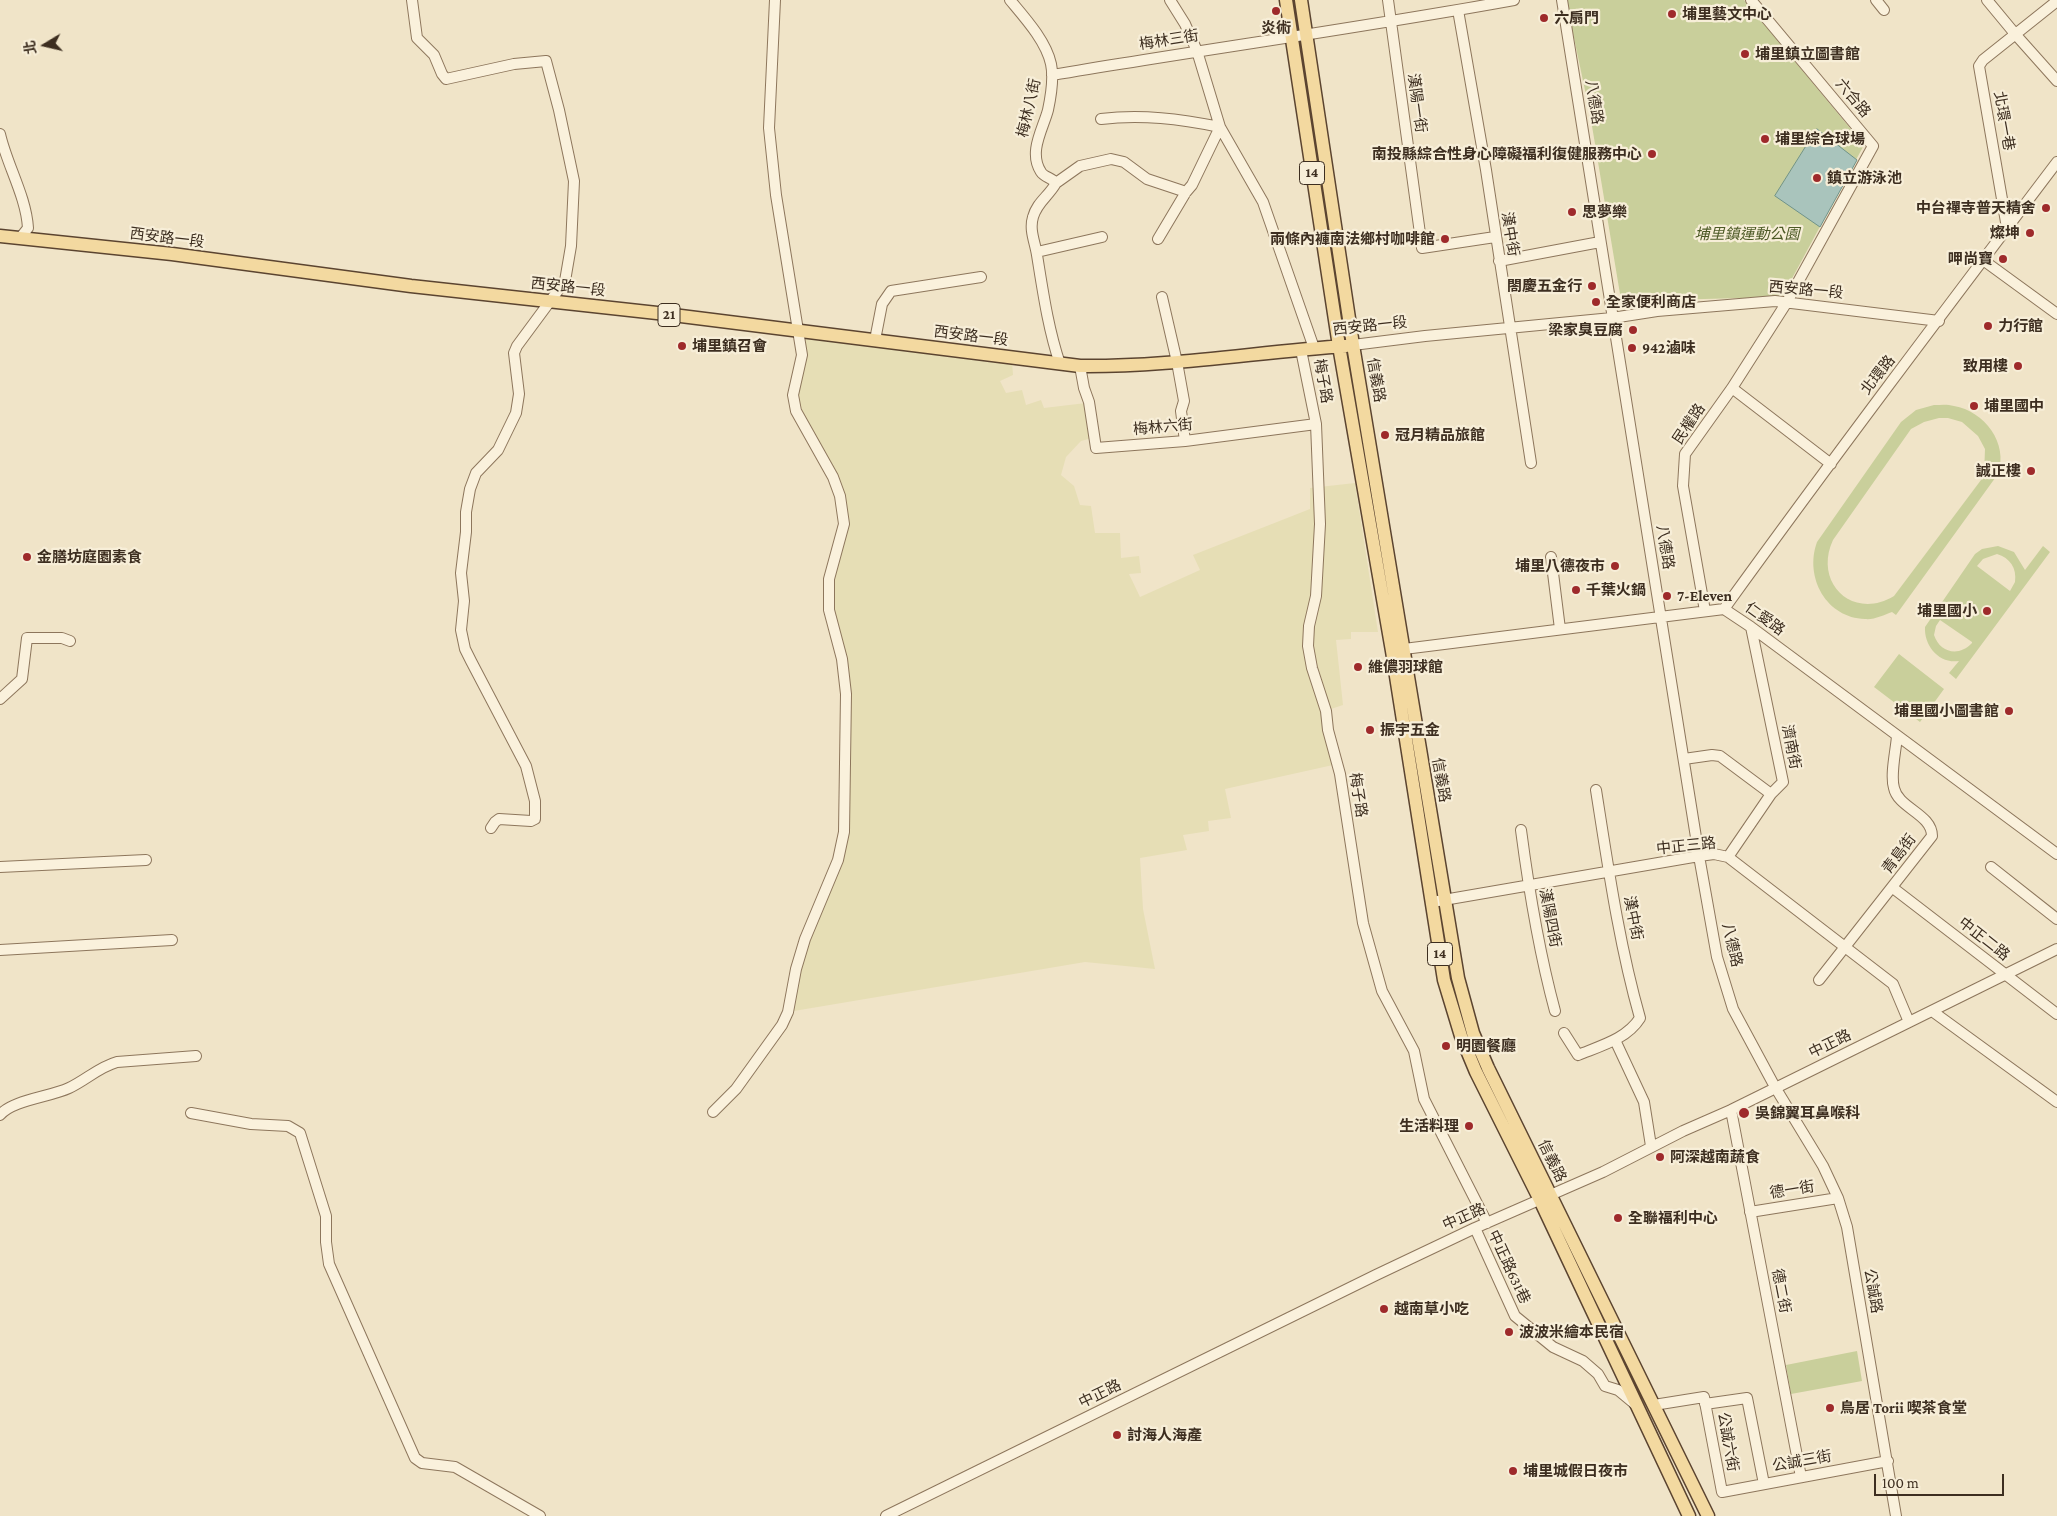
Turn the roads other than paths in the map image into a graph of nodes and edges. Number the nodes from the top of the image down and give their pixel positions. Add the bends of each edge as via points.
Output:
1 (412, 0) edge
2 (775, 0) edge
3 (1010, 0) edge
4 (1170, 0) edge
5 (1286, 0) edge
6 (1301, 0) edge
7 (1388, 0) edge
8 (1514, 0) edge
9 (1562, 0) edge
10 (1751, 0) edge
11 (1876, 0) edge
12 (1987, 0) edge
13 (2057, 0) edge
14 (1458, 10) junction
15 (1884, 10) dead end
16 (1390, 22) junction
17 (1306, 35) junction
18 (2016, 35) junction
19 (1291, 37) junction
20 (1197, 50) junction
21 (1052, 75) junction
22 (2057, 81) edge
23 (1101, 120) dead end
24 (1220, 128) junction
25 (0, 134) edge
26 (1873, 146) joint
27 (2057, 162) edge
28 (1056, 183) junction
29 (1186, 192) junction
30 (2006, 228) junction
31 (0, 236) edge
32 (1102, 237) dead end
33 (1495, 237) junction
34 (20, 238) junction
35 (1158, 239) dead end
36 (1600, 242) junction
37 (1037, 252) junction
38 (1983, 260) junction
39 (1499, 261) junction
40 (981, 277) dead end
41 (1162, 297) dead end
42 (551, 302) junction
43 (1787, 302) junction
44 (2057, 314) edge
45 (1612, 318) junction
46 (1939, 321) junction
47 (1510, 328) junction
48 (797, 330) junction
49 (875, 340) junction
50 (1353, 345) junction
51 (1339, 346) junction
52 (1308, 349) junction
53 (1177, 362) junction
54 (1060, 364) junction
55 (1080, 366) junction
56 (1732, 388) junction
57 (1316, 424) junction
58 (1185, 441) junction
59 (1531, 463) dead end
60 (1831, 464) junction
61 (1551, 557) dead end
62 (1724, 609) junction
63 (1705, 611) junction
64 (1661, 616) junction
65 (1751, 627) junction
66 (1560, 629) junction
67 (70, 641) dead end
68 (1399, 650) junction
69 (0, 699) edge
70 (1897, 736) junction
71 (1684, 759) junction
72 (1596, 790) dead end
73 (1771, 794) junction
74 (491, 828) dead end
75 (1522, 830) dead end
76 (2057, 854) edge
77 (1699, 856) junction
78 (1728, 857) junction
79 (146, 860) dead end
80 (0, 866) edge
81 (1991, 867) dead end
82 (1608, 872) junction
83 (1528, 884) junction
84 (1893, 888) junction
85 (1446, 899) junction
86 (1432, 902) junction
87 (2057, 919) edge
88 (172, 940) dead end
89 (1846, 947) junction
90 (2057, 949) edge
91 (0, 950) edge
92 (2006, 974) junction
93 (1819, 980) dead end
94 (1555, 1011) dead end
95 (1932, 1011) junction
96 (2057, 1014) edge
97 (1909, 1022) junction
98 (1564, 1033) dead end
99 (1615, 1040) junction
100 (196, 1056) dead end
101 (1775, 1087) junction
102 (2057, 1102) edge
103 (1731, 1110) junction
104 (713, 1112) dead end
105 (191, 1113) dead end
106 (0, 1115) edge
107 (1651, 1146) junction
108 (1545, 1198) junction
109 (1838, 1198) junction
110 (1750, 1212) junction
111 (1487, 1223) junction
112 (1475, 1228) junction
113 (1705, 1401) junction
114 (1636, 1405) junction
115 (1654, 1406) junction
116 (1676, 1450) junction
117 (1661, 1456) junction
118 (1888, 1461) junction
119 (1801, 1477) junction
120 (1764, 1484) junction
121 (1722, 1492) joint
122 (540, 1516) edge
123 (886, 1516) edge
124 (1690, 1516) edge
125 (1708, 1516) edge
126 (1896, 1516) edge

1 - 42 street via 417,38 434,55 446,79 522,63 546,61 548,65 574,181 569,265 565,281
2 - 48 street via 769,128
3 - 21 street, 梅林八街 via 1043,45
4 - 20 street, 梅子路
5 - 19 main road, 信義路 / 14
6 - 17 main road, 信義路 / 14
7 - 16 street, 漢陽一街
8 - 14 street, 梅林三街
9 - 36 street, 八德路
10 - 26 street, 六合路
11 - 15 street
12 - 18 street
13 - 18 street
14 - 16 street, 梅林三街
14 - 33 street, 漢中街
16 - 17 street, 梅林三街
16 - 33 street, 漢陽一街 via 1422,248
17 - 19 street, 梅林三街
17 - 50 main road, 信義路 / 14
18 - 22 street
18 - 30 street, 北環一巷 via 1979,66
19 - 20 street, 梅林三街
19 - 51 main road, 信義路 / 14
20 - 21 street, 梅林三街
20 - 24 street, 梅子路
21 - 28 street, 梅林八街 via 1048,110 1036,150 1040,171
23 - 24 street via 1123,116 1164,118
24 - 29 street
24 - 52 street, 梅子路 via 1263,202
25 - 34 street via 4,154 27,212 28,228
26 - 43 street, 民權路
27 - 30 street, 北環路
28 - 29 street via 1080,166 1111,159 1124,162 1147,179
28 - 37 street via 1033,216 1031,228
29 - 35 street
30 - 38 street, 北環路
31 - 34 main road, 西安路一段 / 21
32 - 37 street
33 - 39 street, 漢中街
34 - 42 main road, 西安路一段 / 21
36 - 39 street
36 - 45 street, 八德路
37 - 54 street via 1050,334
38 - 44 street
38 - 46 street, 北環路
39 - 47 street, 漢中街
40 - 49 street via 891,291 882,304
41 - 53 street
42 - 48 main road, 西安路一段 / 21
42 - 74 street via 517,346 514,354 519,394 516,413 498,450 476,474 466,512 461,573 464,601 461,630 465,648 526,766 535,801 535,819 499,819
43 - 45 street, 西安路一段 via 1657,311
43 - 46 street, 西安路一段
43 - 56 street, 民權路
45 - 47 street, 西安路一段
45 - 64 street, 八德路
46 - 60 street, 北環路
47 - 50 street, 西安路一段
47 - 59 street, 漢中街
48 - 49 main road, 西安路一段 / 21
48 - 104 street via 802,355 793,395 796,411 833,477 844,524 829,579 829,610 842,659 846,694 844,832 838,860 805,939 782,1025 736,1089
49 - 54 main road, 西安路一段 / 21
50 - 51 main road, 西安路一段 / 21
50 - 68 main road, 信義路 / 14
51 - 52 main road, 西安路一段 / 21
51 - 68 main road, 信義路 / 14
52 - 53 main road, 西安路一段 / 21
52 - 57 street, 梅子路
53 - 55 main road, 西安路一段 / 21
53 - 58 street via 1184,401 1181,411
54 - 55 main road, 西安路一段 / 21
55 - 58 street, 梅林六街 via 1096,448
56 - 60 street
56 - 63 street, 民權路 via 1685,454 1683,486
57 - 58 street, 梅林六街
57 - 111 street, 梅子路 via 1320,524 1316,596 1308,646 1340,774 1363,923 1382,991 1414,1051 1424,1099
60 - 62 street, 北環路
61 - 66 street
62 - 63 street, 仁愛路
62 - 65 street, 仁愛路
63 - 64 street, 仁愛路
64 - 66 street, 仁愛路
64 - 71 street, 八德路
65 - 70 street, 仁愛路
65 - 73 street, 濟南街 via 1783,782
66 - 68 street, 仁愛路
67 - 69 street via 28,638 22,679
68 - 85 main road, 信義路 / 14
68 - 86 main road, 信義路 / 14
70 - 76 street, 仁愛路
70 - 84 street, 青島街 via 1894,788 1898,797 1930,825 1932,836
71 - 73 street via 1720,756
71 - 77 street, 八德路
72 - 82 street, 漢中街
73 - 78 street, 濟南街
75 - 83 street, 漢陽四街
77 - 78 street, 中正三路 via 1714,854
77 - 82 street, 中正三路
77 - 101 street, 八德路 via 1717,957 1733,1009
78 - 89 street, 中正三路
79 - 80 street
81 - 87 street
82 - 83 street, 中正三路
82 - 99 street, 漢中街 via 1640,1018 1634,1027
83 - 85 street, 中正三路
83 - 94 street, 漢陽四街
84 - 89 street, 青島街
84 - 92 street, 中正二路
85 - 86 street, 中正三路
85 - 108 main road, 信義路 / 14 via 1458,978 1473,1033
86 - 108 main road, 信義路 / 14 via 1444,980 1461,1036 1476,1072
88 - 91 street
89 - 93 street, 青島街
89 - 97 street, 中正三路 via 1893,984
90 - 92 street, 中正路
92 - 95 street, 中正路
92 - 96 street, 中正二路
95 - 97 street, 中正路
95 - 102 street
97 - 101 street, 中正路
98 - 99 street via 1578,1055
99 - 107 street via 1644,1102
100 - 106 street via 108,1064 68,1088 12,1105
101 - 103 street, 中正路
101 - 109 street, 公誠路 via 1823,1166
103 - 107 street, 中正路
103 - 110 street, 德二街
105 - 122 street via 251,1124 288,1126 300,1133 326,1216 329,1264 415,1458 422,1463 455,1467
107 - 108 street, 中正路
108 - 111 street, 中正路
108 - 114 main road, 信義路 / 14
108 - 115 main road, 信義路 / 14
109 - 110 street, 德一街
109 - 118 street, 公誠路 via 1847,1227
110 - 119 street, 德二街
111 - 112 street, 中正路
112 - 114 street, 中正路631巷 via 1515,1316 1553,1348 1583,1361 1598,1374 1605,1386 1618,1390
112 - 123 street, 中正路
113 - 115 street
113 - 120 street via 1747,1398
113 - 121 street, 公誠六街
114 - 117 main road, 信義路 / 14
115 - 116 main road, 信義路 / 14
116 - 117 main road
116 - 125 main road, 信義路 / 14
117 - 124 main road, 信義路 / 14
118 - 119 street, 公誠三街
118 - 126 street, 公誠路
119 - 120 street, 公誠三街
120 - 121 street, 公誠三街

